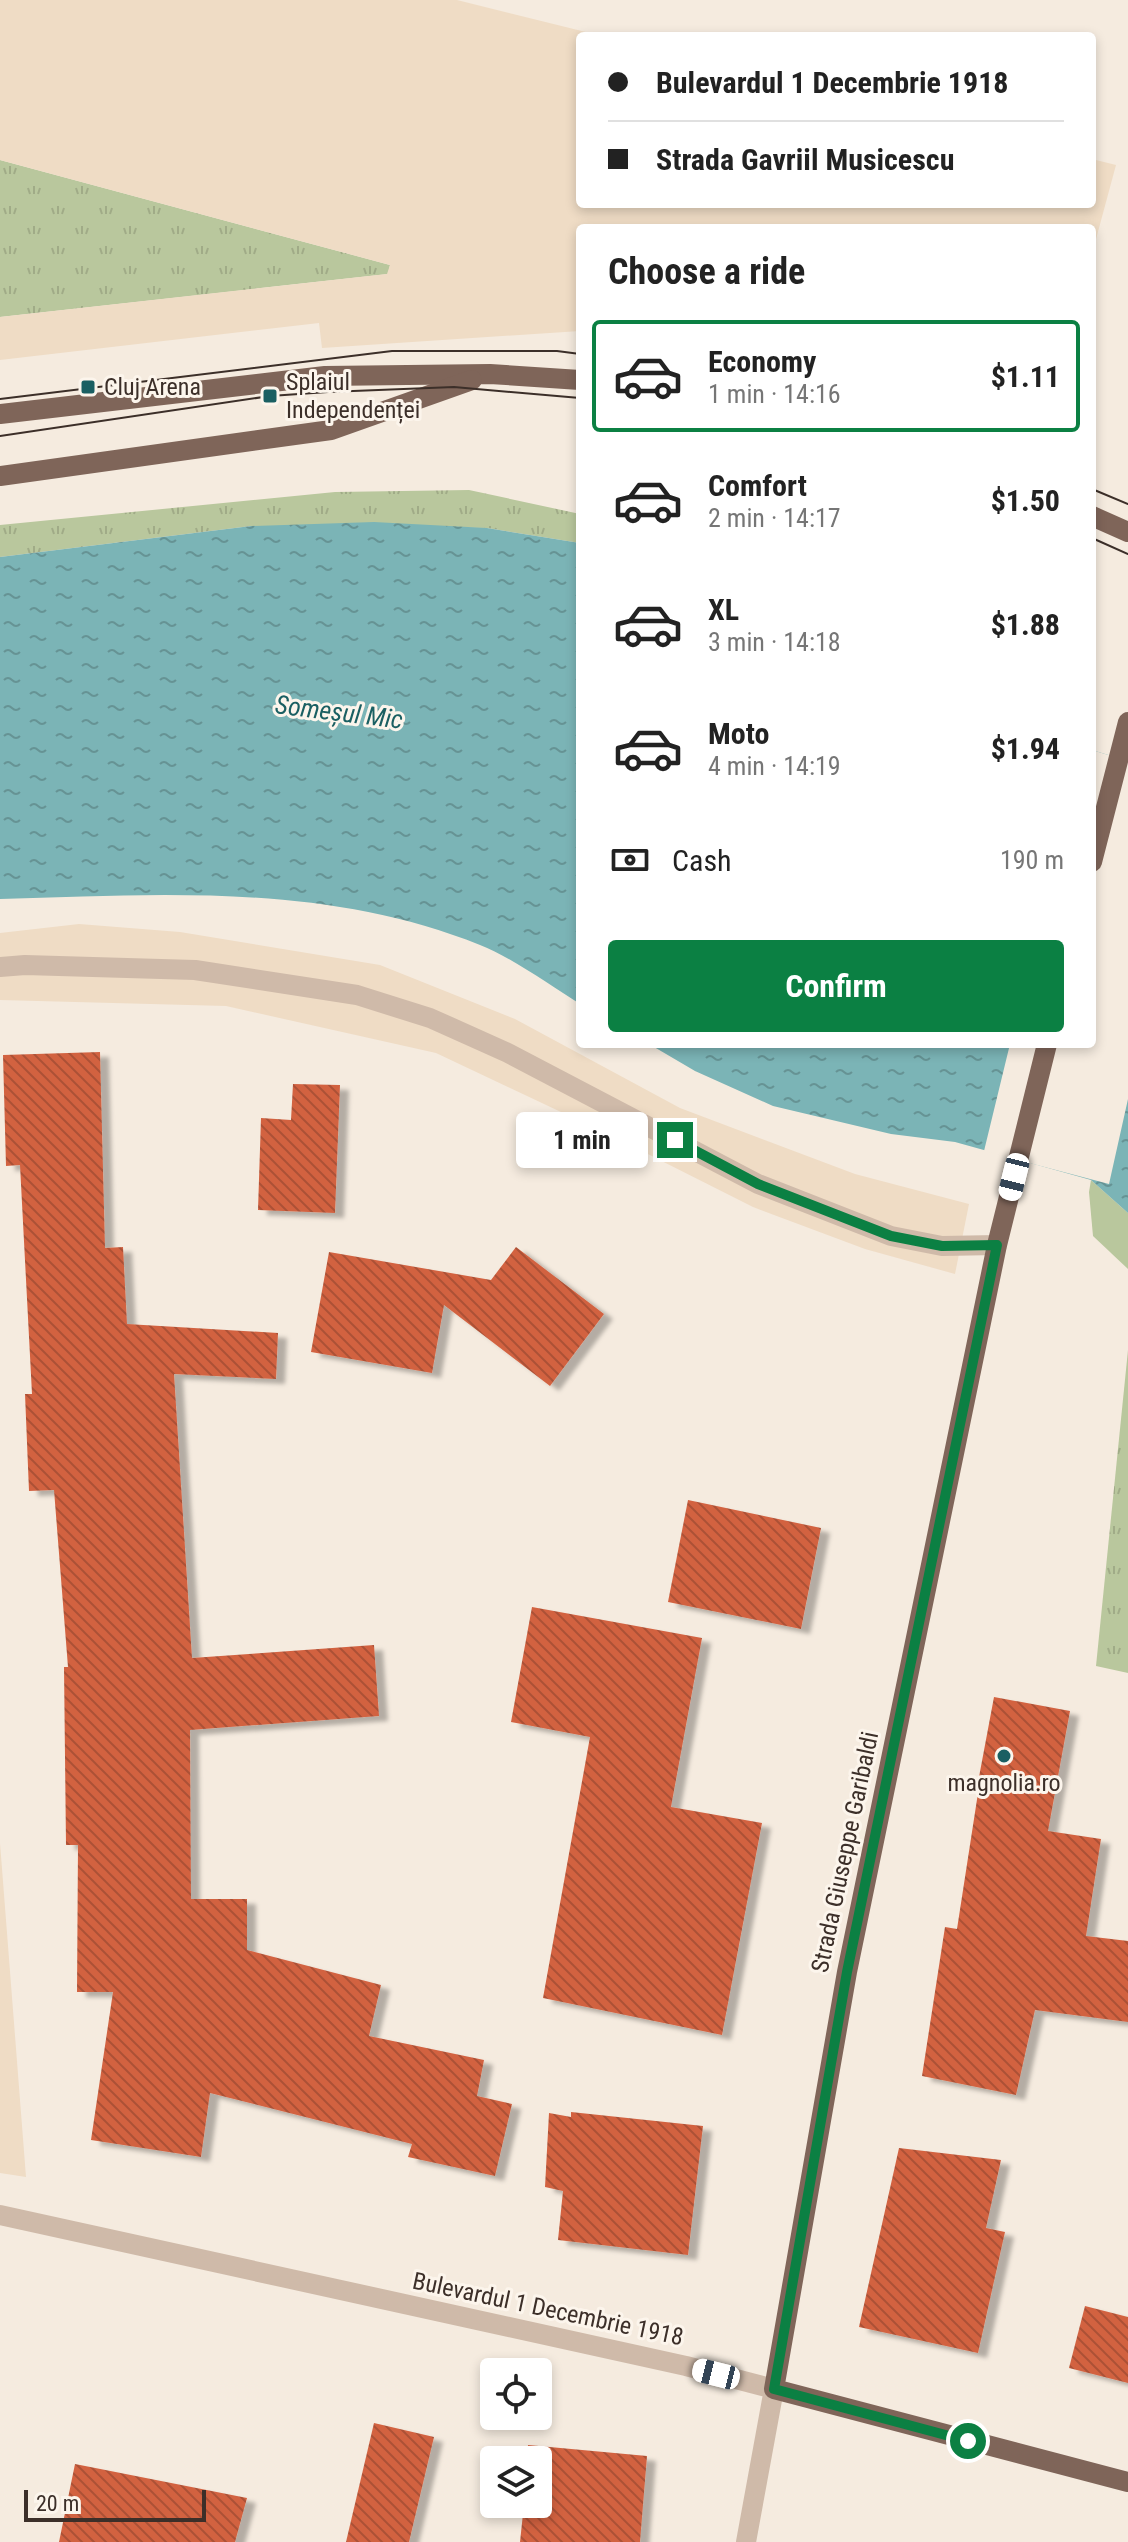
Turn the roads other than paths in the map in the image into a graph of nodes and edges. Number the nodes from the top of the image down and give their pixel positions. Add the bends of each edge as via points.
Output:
1 (490, 374) junction
2 (576, 380) edge
3 (0, 414) edge
4 (0, 476) edge
5 (1096, 518) edge
6 (1128, 532) edge
7 (1125, 732) edge
8 (1096, 846) edge
9 (0, 967) edge
10 (1046, 1048) edge
11 (997, 1245) junction
12 (0, 2215) edge
13 (774, 2389) junction
14 (1128, 2482) edge
15 (746, 2542) edge

1 - 2 main road
1 - 3 main road via 325,376
1 - 4 main road via 331,430
5 - 6 main road
7 - 8 main road
9 - 11 street via 195,970 357,995 430,1018 508,1053 758,1184 891,1236 942,1246
10 - 11 main road, Strada Giuseppe Garibaldi
11 - 13 main road, Strada Giuseppe Garibaldi via 847,1972
12 - 13 street, Bulevardul 1 Decembrie 1918
13 - 14 main road, Bulevardul 1 Decembrie 1918
13 - 15 street, Strada Giuseppe Garibaldi

